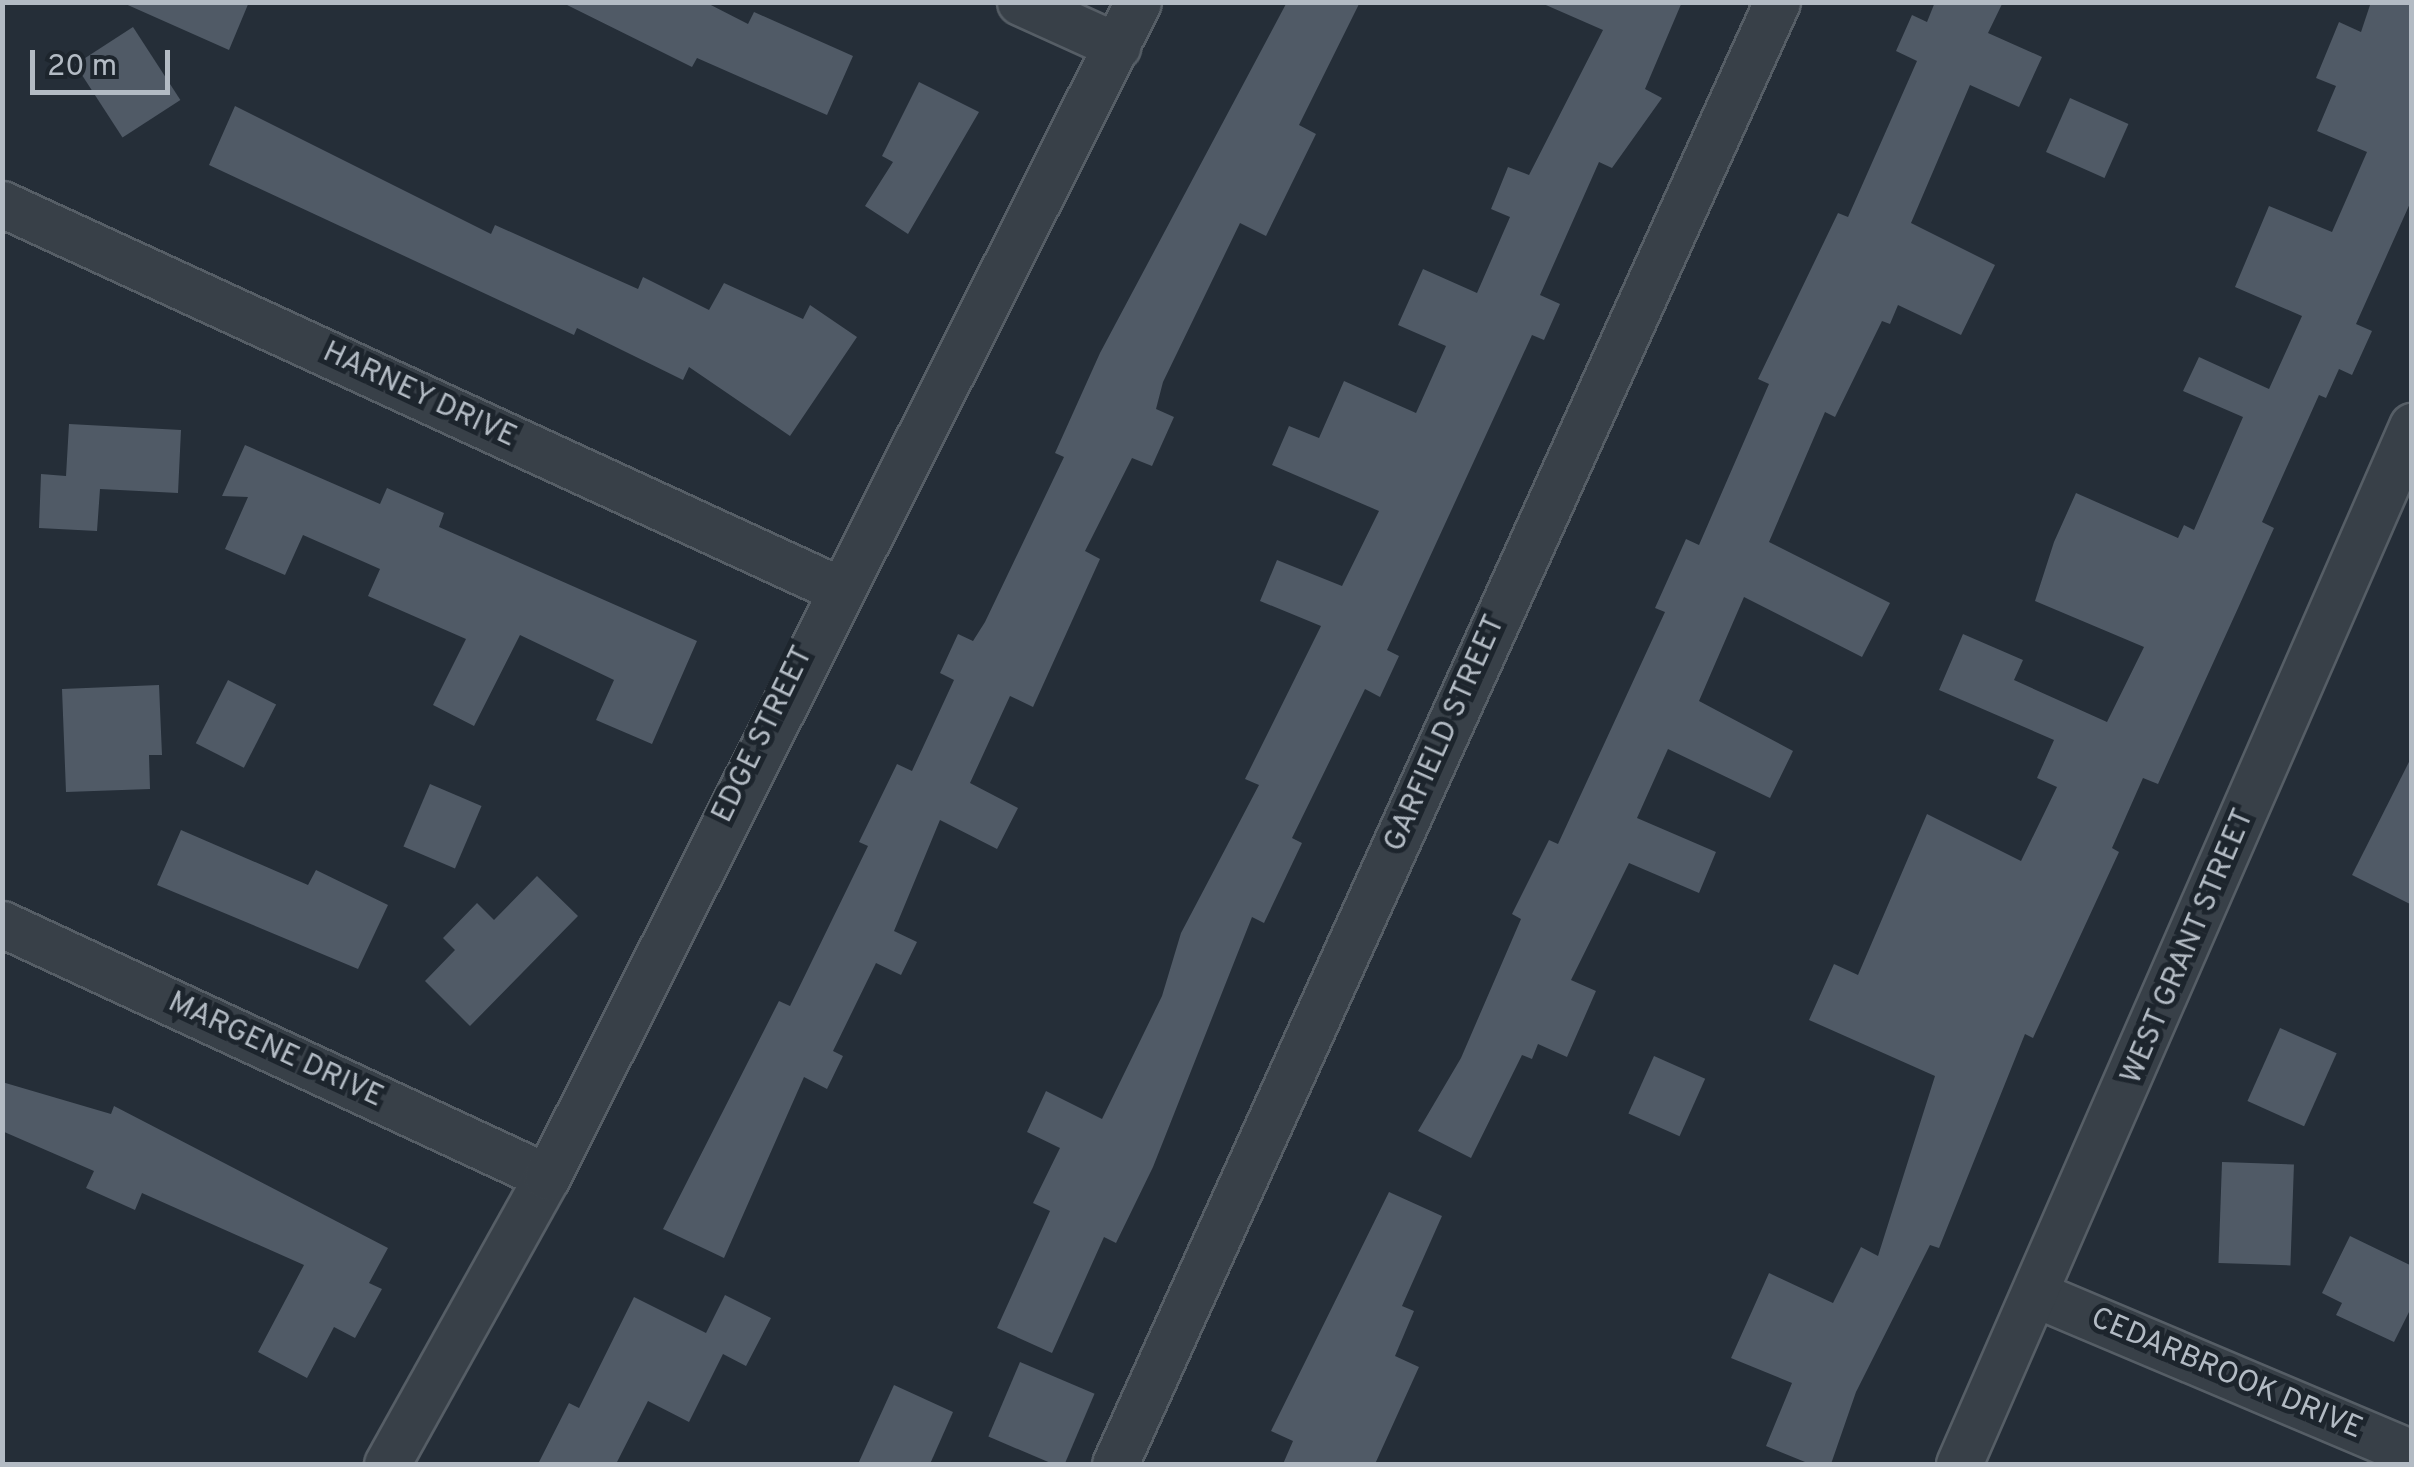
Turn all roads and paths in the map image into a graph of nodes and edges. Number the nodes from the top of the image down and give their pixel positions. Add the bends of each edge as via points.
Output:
1 (1020, 2) edge
2 (1138, 2) edge
3 (1776, 2) edge
4 (1117, 46) junction
5 (2, 204) edge
6 (2412, 426) edge
7 (836, 588) junction
8 (2, 924) edge
9 (547, 1177) junction
10 (2040, 1296) junction
11 (2412, 1453) edge
12 (387, 1464) edge
13 (1115, 1464) edge
14 (1960, 1464) edge

1 - 4 street
2 - 4 street, EDGE STREET
3 - 13 street, GARFIELD STREET
4 - 7 street, EDGE STREET
5 - 7 street, HARNEY DRIVE
6 - 10 street, WEST GRANT STREET
7 - 9 street, EDGE STREET
8 - 9 street, MARGENE DRIVE
9 - 12 street, EDGE STREET
10 - 11 street, CEDARBROOK DRIVE
10 - 14 street, WEST GRANT STREET

